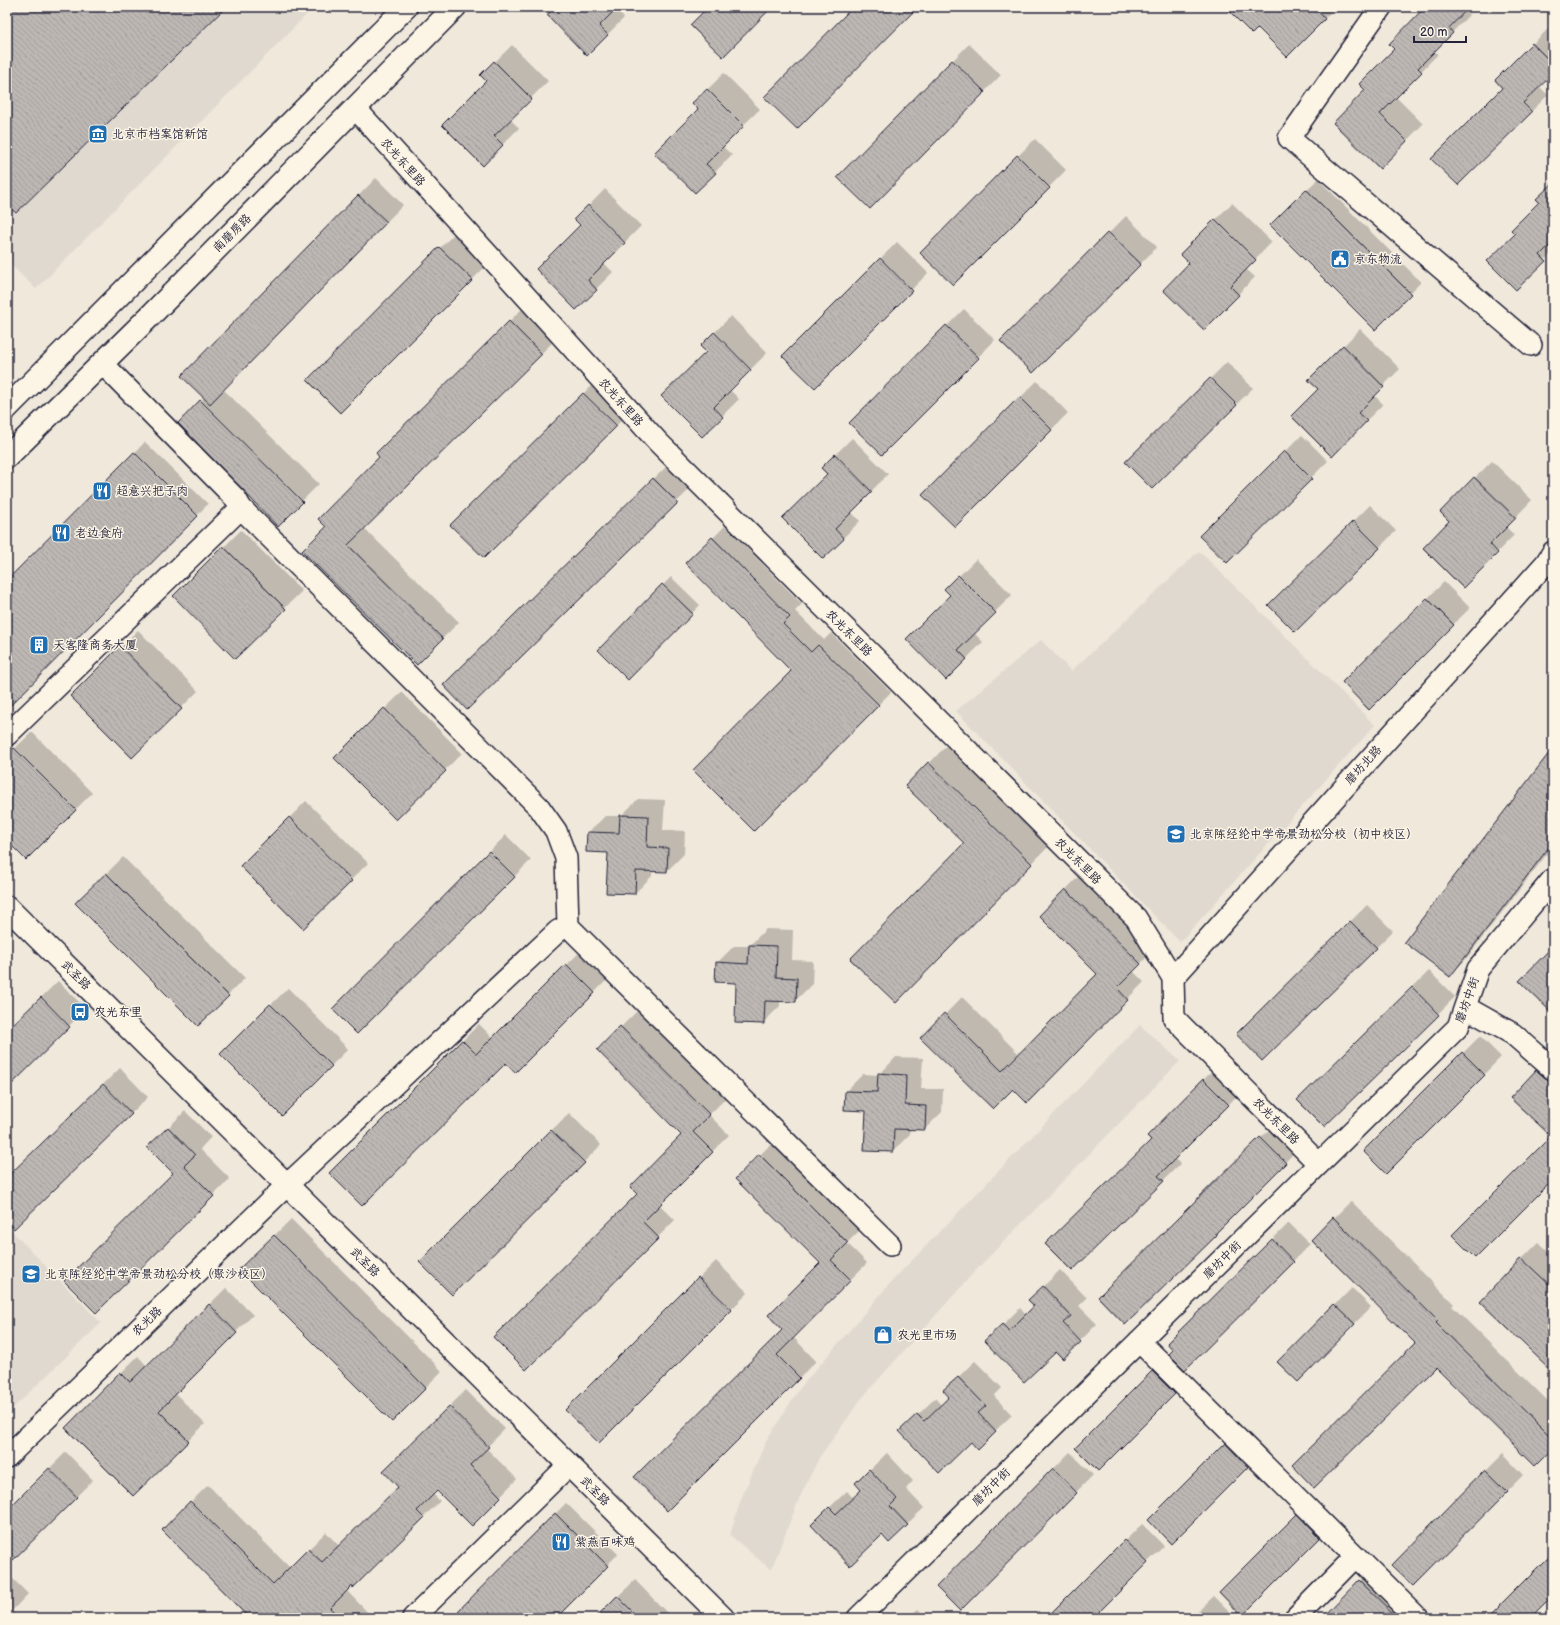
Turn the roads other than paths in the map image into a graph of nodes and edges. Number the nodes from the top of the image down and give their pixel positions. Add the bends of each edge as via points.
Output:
1 (406, 7) edge
2 (455, 7) edge
3 (1381, 7) edge
4 (355, 108) junction
5 (1531, 345) dead end
6 (102, 363) junction
7 (7, 408) edge
8 (7, 458) edge
9 (241, 508) junction
10 (1553, 552) edge
11 (7, 735) edge
12 (1553, 878) edge
13 (7, 906) edge
14 (568, 926) junction
15 (1173, 978) junction
16 (1465, 1007) junction
17 (1553, 1069) edge
18 (1319, 1164) junction
19 (288, 1185) junction
20 (890, 1245) dead end
21 (1139, 1341) junction
22 (7, 1457) edge
23 (569, 1465) junction
24 (1356, 1556) junction
25 (413, 1618) edge
26 (723, 1618) edge
27 (858, 1618) edge
28 (1295, 1618) edge
29 (1418, 1618) edge

1 - 7 main road
2 - 4 main road, 南磨房路
3 - 5 street via 1288,138
4 - 6 main road, 南磨房路
4 - 15 street, 农光东里路 via 658,442 1136,918
6 - 8 main road, 南磨房路
6 - 9 street via 236,499
9 - 11 street
9 - 14 street via 539,806 556,831 566,858
10 - 15 street, 磨坊北路 via 1546,563
12 - 16 street, 磨坊中街 via 1478,969
13 - 19 main road, 武圣路
14 - 19 street, 农光路 via 558,931
14 - 20 street
15 - 18 street, 农光东里路 via 1174,1018
16 - 17 street via 1513,1034
16 - 18 street, 磨坊中街 via 1458,1027
18 - 21 street, 磨坊中街
19 - 22 street, 农光路
19 - 23 main road, 武圣路
21 - 24 street
21 - 27 street, 磨坊中街
23 - 25 street
23 - 26 main road, 武圣路
24 - 28 street
24 - 29 street

